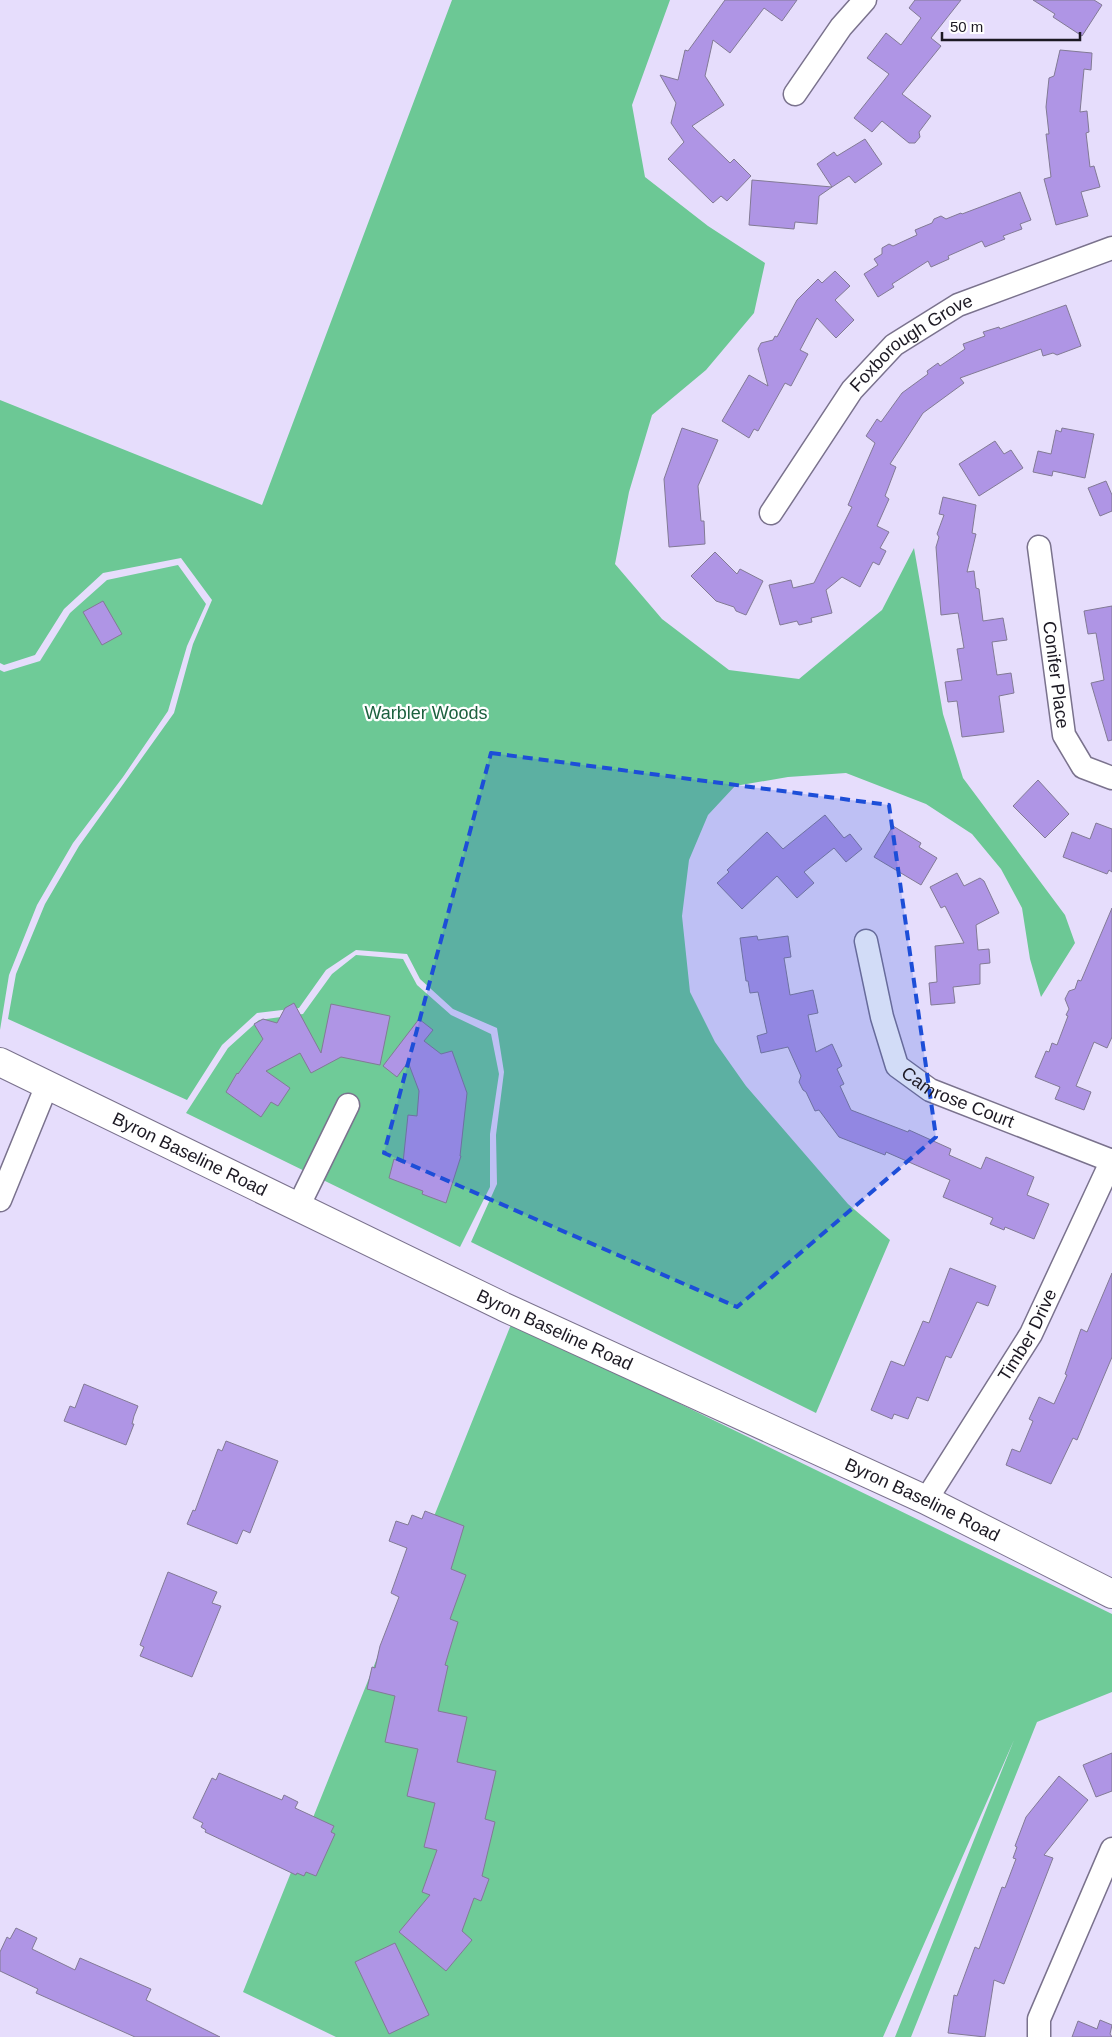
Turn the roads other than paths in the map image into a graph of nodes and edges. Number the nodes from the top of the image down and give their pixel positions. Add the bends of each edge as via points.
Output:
1 (865, 0) edge
2 (795, 94) dead end
3 (1112, 248) edge
4 (771, 513) dead end
5 (1039, 547) dead end
6 (1112, 778) edge
7 (866, 941) dead end
8 (0, 1062) edge
9 (47, 1085) junction
10 (348, 1105) dead end
11 (1112, 1161) edge
12 (0, 1200) edge
13 (298, 1207) junction
14 (926, 1500) junction
15 (1112, 1594) edge
16 (1112, 1848) edge
17 (1039, 2037) edge

1 - 2 street via 841,27
3 - 4 street, Foxborough Grove via 958,304 894,345 852,390
5 - 6 street, Conifer Place via 1064,735 1083,766
7 - 11 street, Camrose Court via 882,1017 897,1066 930,1090
8 - 9 main road, Byron Baseline Road
9 - 12 street
9 - 13 main road, Byron Baseline Road
10 - 13 street
11 - 14 street, Timber Drive via 1031,1334
13 - 14 main road, Byron Baseline Road via 504,1307
14 - 15 main road, Byron Baseline Road
16 - 17 street via 1039,2019

